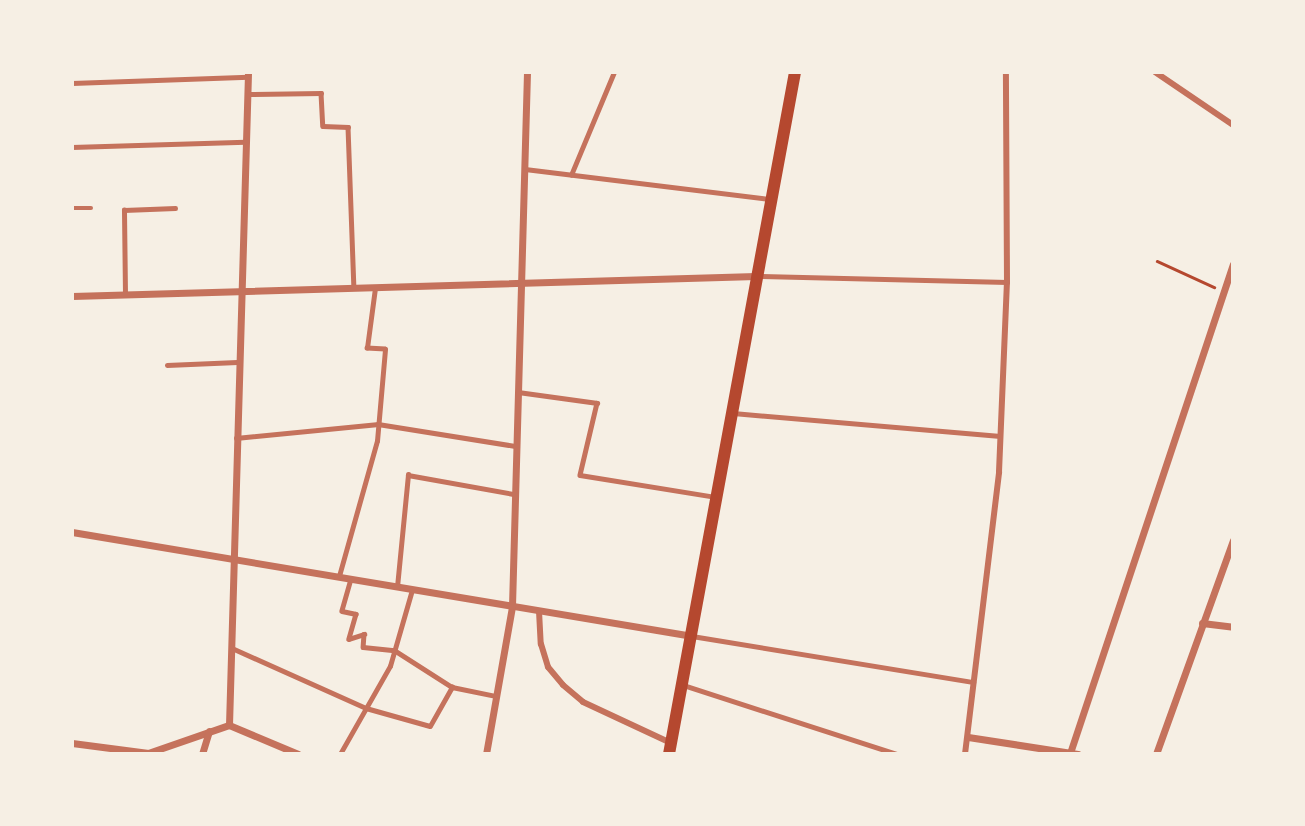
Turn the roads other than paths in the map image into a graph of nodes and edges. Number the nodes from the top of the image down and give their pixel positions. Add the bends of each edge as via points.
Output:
1 (527, 72) edge
2 (614, 72) edge
3 (794, 72) edge
4 (1006, 72) edge
5 (1155, 72) edge
6 (248, 75) edge
7 (72, 83) edge
8 (247, 94) junction
9 (1233, 125) edge
10 (245, 142) junction
11 (72, 147) edge
12 (524, 169) junction
13 (570, 175) junction
14 (771, 200) junction
15 (72, 208) edge
16 (91, 208) dead end
17 (175, 208) dead end
18 (1233, 264) edge
19 (756, 276) junction
20 (521, 282) junction
21 (1007, 282) junction
22 (375, 288) junction
23 (354, 289) junction
24 (238, 294) junction
25 (125, 295) junction
26 (72, 296) edge
27 (237, 362) junction
28 (167, 365) dead end
29 (518, 392) junction
30 (732, 412) junction
31 (378, 424) junction
32 (1000, 436) junction
33 (236, 438) junction
34 (517, 446) junction
35 (515, 494) junction
36 (717, 497) junction
37 (72, 533) edge
38 (1233, 543) edge
39 (233, 559) junction
40 (339, 577) junction
41 (351, 579) junction
42 (397, 587) junction
43 (412, 590) junction
44 (512, 606) junction
45 (539, 611) junction
46 (1202, 623) junction
47 (1233, 627) edge
48 (692, 636) junction
49 (231, 648) junction
50 (394, 650) junction
51 (974, 683) junction
52 (682, 684) junction
53 (452, 687) junction
54 (496, 696) junction
55 (366, 708) junction
56 (229, 725) junction
57 (209, 732) junction
58 (968, 737) junction
59 (72, 743) edge
60 (670, 749) edge
61 (102, 751) edge
62 (202, 754) edge
63 (298, 754) edge
64 (340, 754) edge
65 (486, 754) edge
66 (896, 754) edge
67 (965, 754) edge
68 (1074, 754) edge
69 (1156, 754) edge

1 - 12 street
2 - 13 lane
3 - 14 main road
4 - 21 street
5 - 9 street
6 - 7 lane
6 - 8 street
8 - 10 street
8 - 23 lane via 321,93 323,126 348,127
10 - 11 lane
10 - 24 street
12 - 13 lane
12 - 20 street
13 - 14 lane
14 - 19 main road
15 - 16 lane
17 - 25 lane via 124,210
18 - 68 street
19 - 20 street
19 - 21 lane
19 - 30 main road
20 - 22 street
20 - 29 street
21 - 32 street
22 - 23 street
22 - 31 lane via 367,348 385,349
23 - 24 street
24 - 25 street
24 - 27 street
25 - 26 street
27 - 28 lane
27 - 33 street
29 - 34 street
29 - 36 lane via 597,403 580,475
30 - 32 lane
30 - 36 main road
31 - 33 lane
31 - 34 lane
31 - 40 lane
32 - 51 street
33 - 39 street
34 - 35 street
35 - 42 lane via 408,475
35 - 44 street
36 - 48 main road
37 - 39 street
38 - 46 street
39 - 40 street
39 - 49 street
40 - 41 street
41 - 42 street
41 - 50 lane via 342,611 356,614 349,639 364,634 363,647
42 - 43 street
43 - 44 street
43 - 50 lane
44 - 45 street
44 - 54 street
45 - 48 street
45 - 60 street via 545,656 563,685 583,702
46 - 47 street
46 - 69 street
48 - 51 lane
48 - 52 main road
49 - 55 lane
49 - 56 street
50 - 53 lane
50 - 55 lane
51 - 58 street
52 - 60 main road
52 - 66 lane
53 - 54 lane
53 - 55 lane via 430,726
54 - 65 street
55 - 64 lane
56 - 57 street
56 - 63 street
57 - 61 street via 148,753
57 - 62 street
58 - 67 street
58 - 68 street
59 - 61 street

